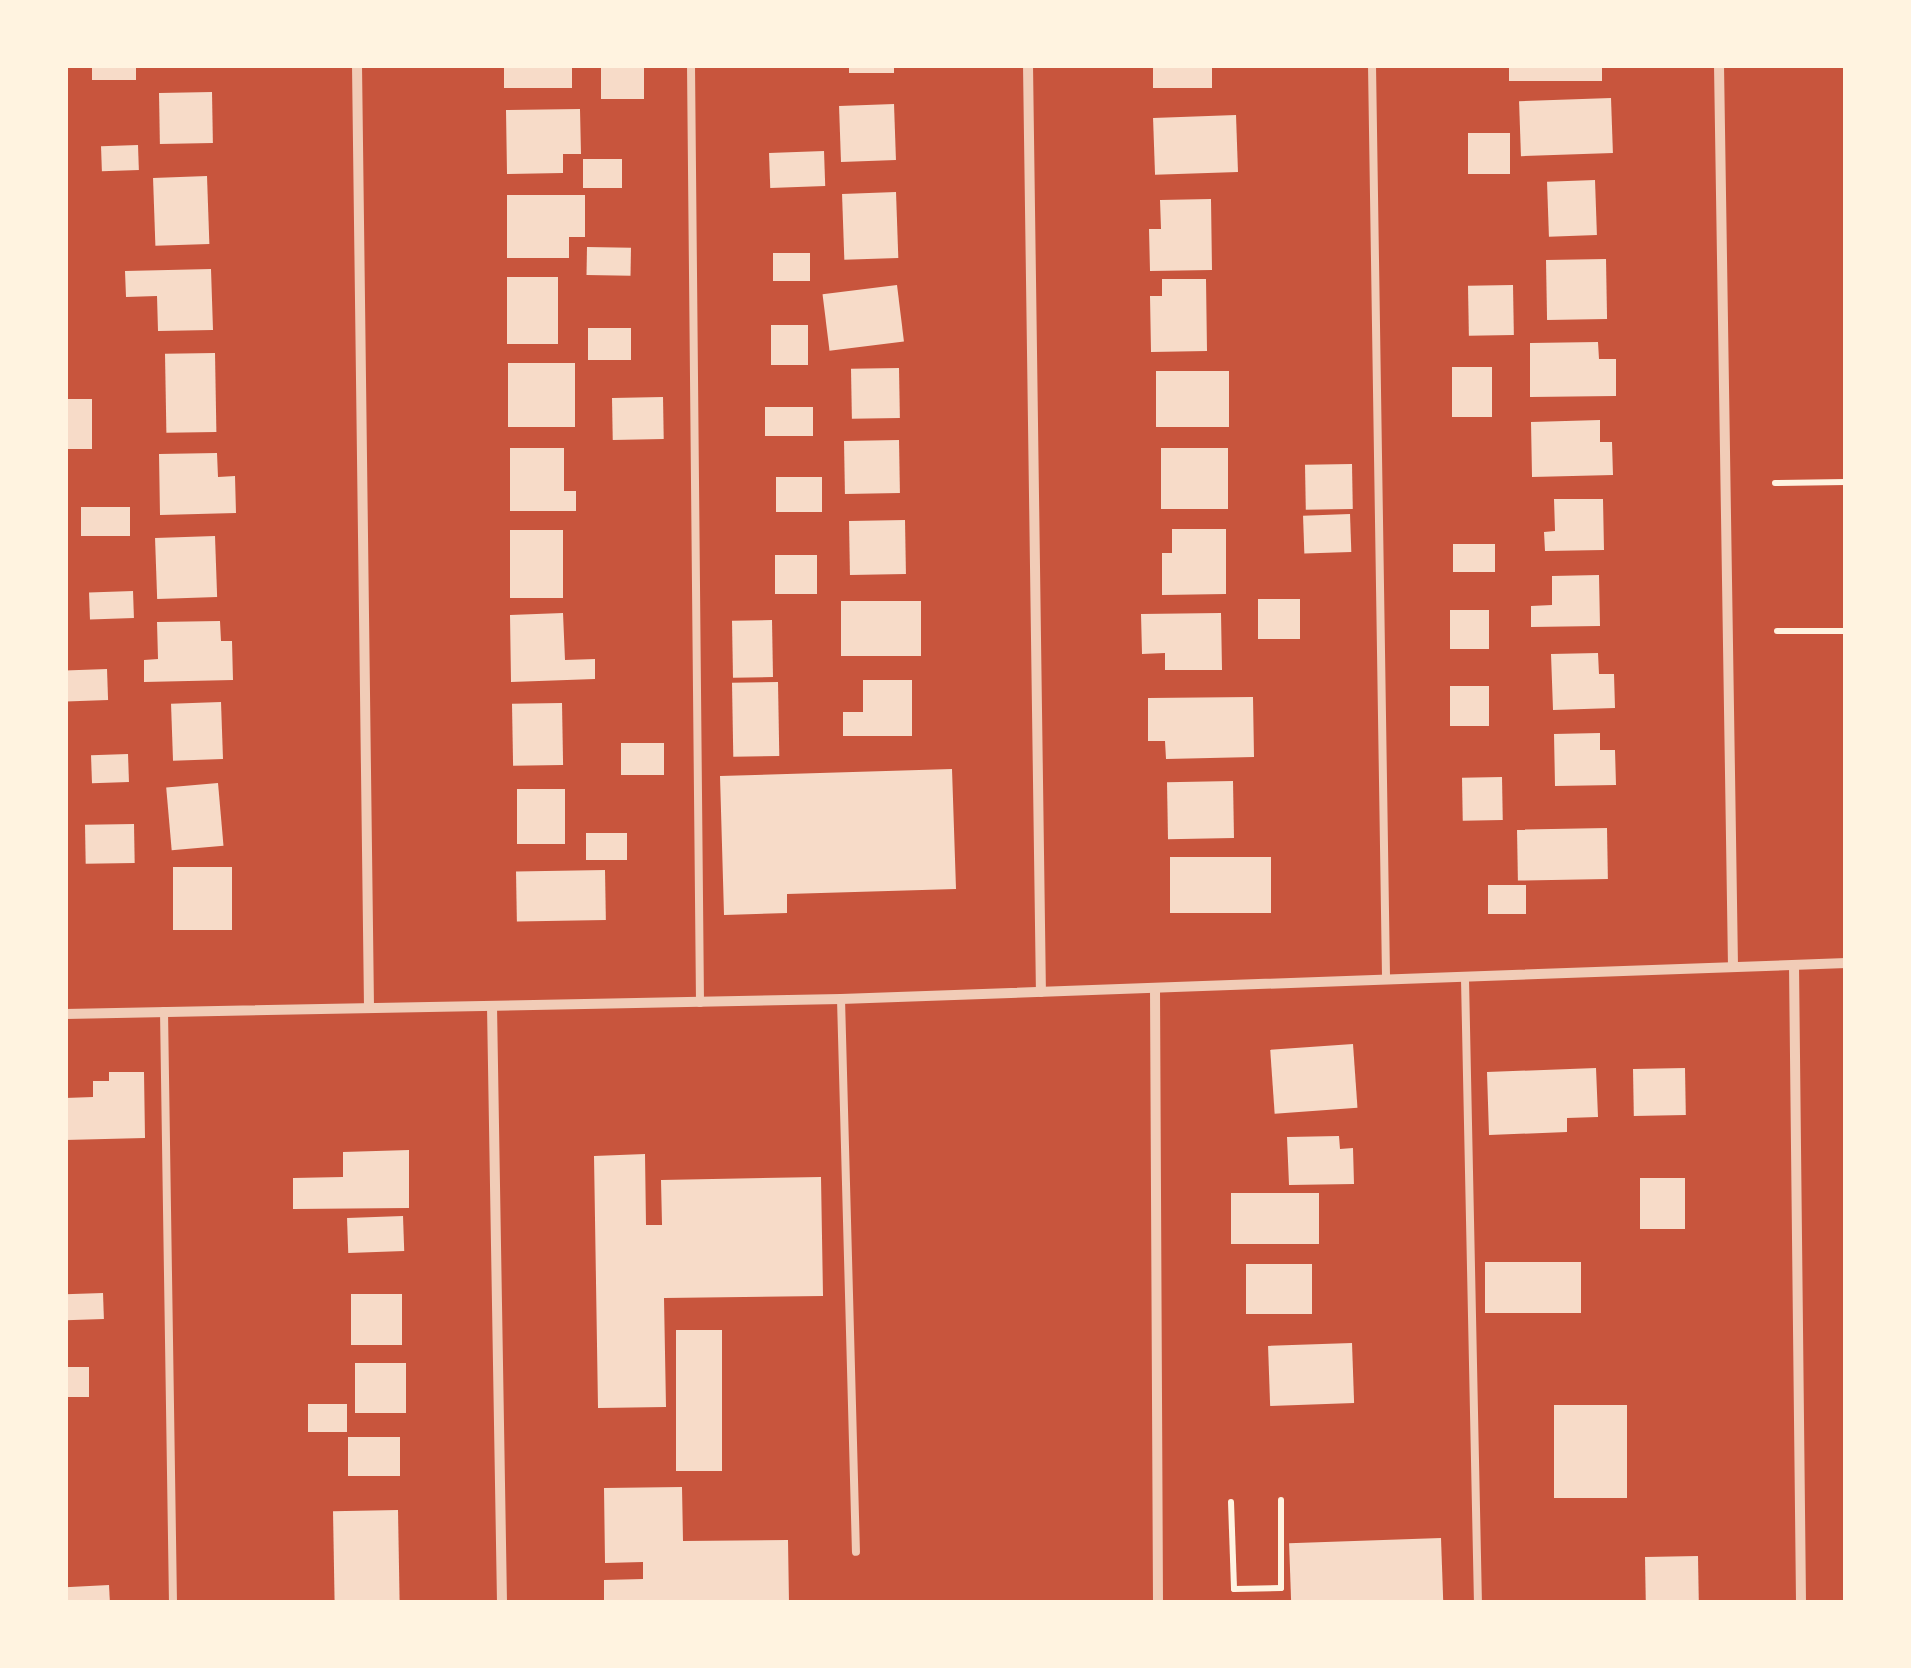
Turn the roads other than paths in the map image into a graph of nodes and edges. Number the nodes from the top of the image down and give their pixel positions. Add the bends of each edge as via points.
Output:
1 (357, 65) edge
2 (691, 65) edge
3 (1028, 65) edge
4 (1372, 65) edge
5 (1719, 65) edge
6 (1846, 963) edge
7 (1794, 965) junction
8 (1733, 966) junction
9 (1464, 979) junction
10 (1386, 983) junction
11 (1155, 989) junction
12 (1041, 992) junction
13 (841, 1000) junction
14 (700, 1003) junction
15 (492, 1006) junction
16 (370, 1008) junction
17 (164, 1011) junction
18 (65, 1014) edge
19 (856, 1552) dead end
20 (173, 1603) edge
21 (502, 1603) edge
22 (1158, 1603) edge
23 (1478, 1603) edge
24 (1801, 1603) edge

1 - 16 street
2 - 14 lane
3 - 12 street
4 - 10 lane
5 - 8 street
6 - 7 street
7 - 8 street
7 - 24 street
8 - 9 street
9 - 10 street
9 - 23 lane
10 - 11 street
11 - 12 street
11 - 22 street
12 - 13 street
13 - 14 street
13 - 19 lane
14 - 15 street
15 - 16 street
15 - 21 street
16 - 17 street
17 - 18 street
17 - 20 lane

